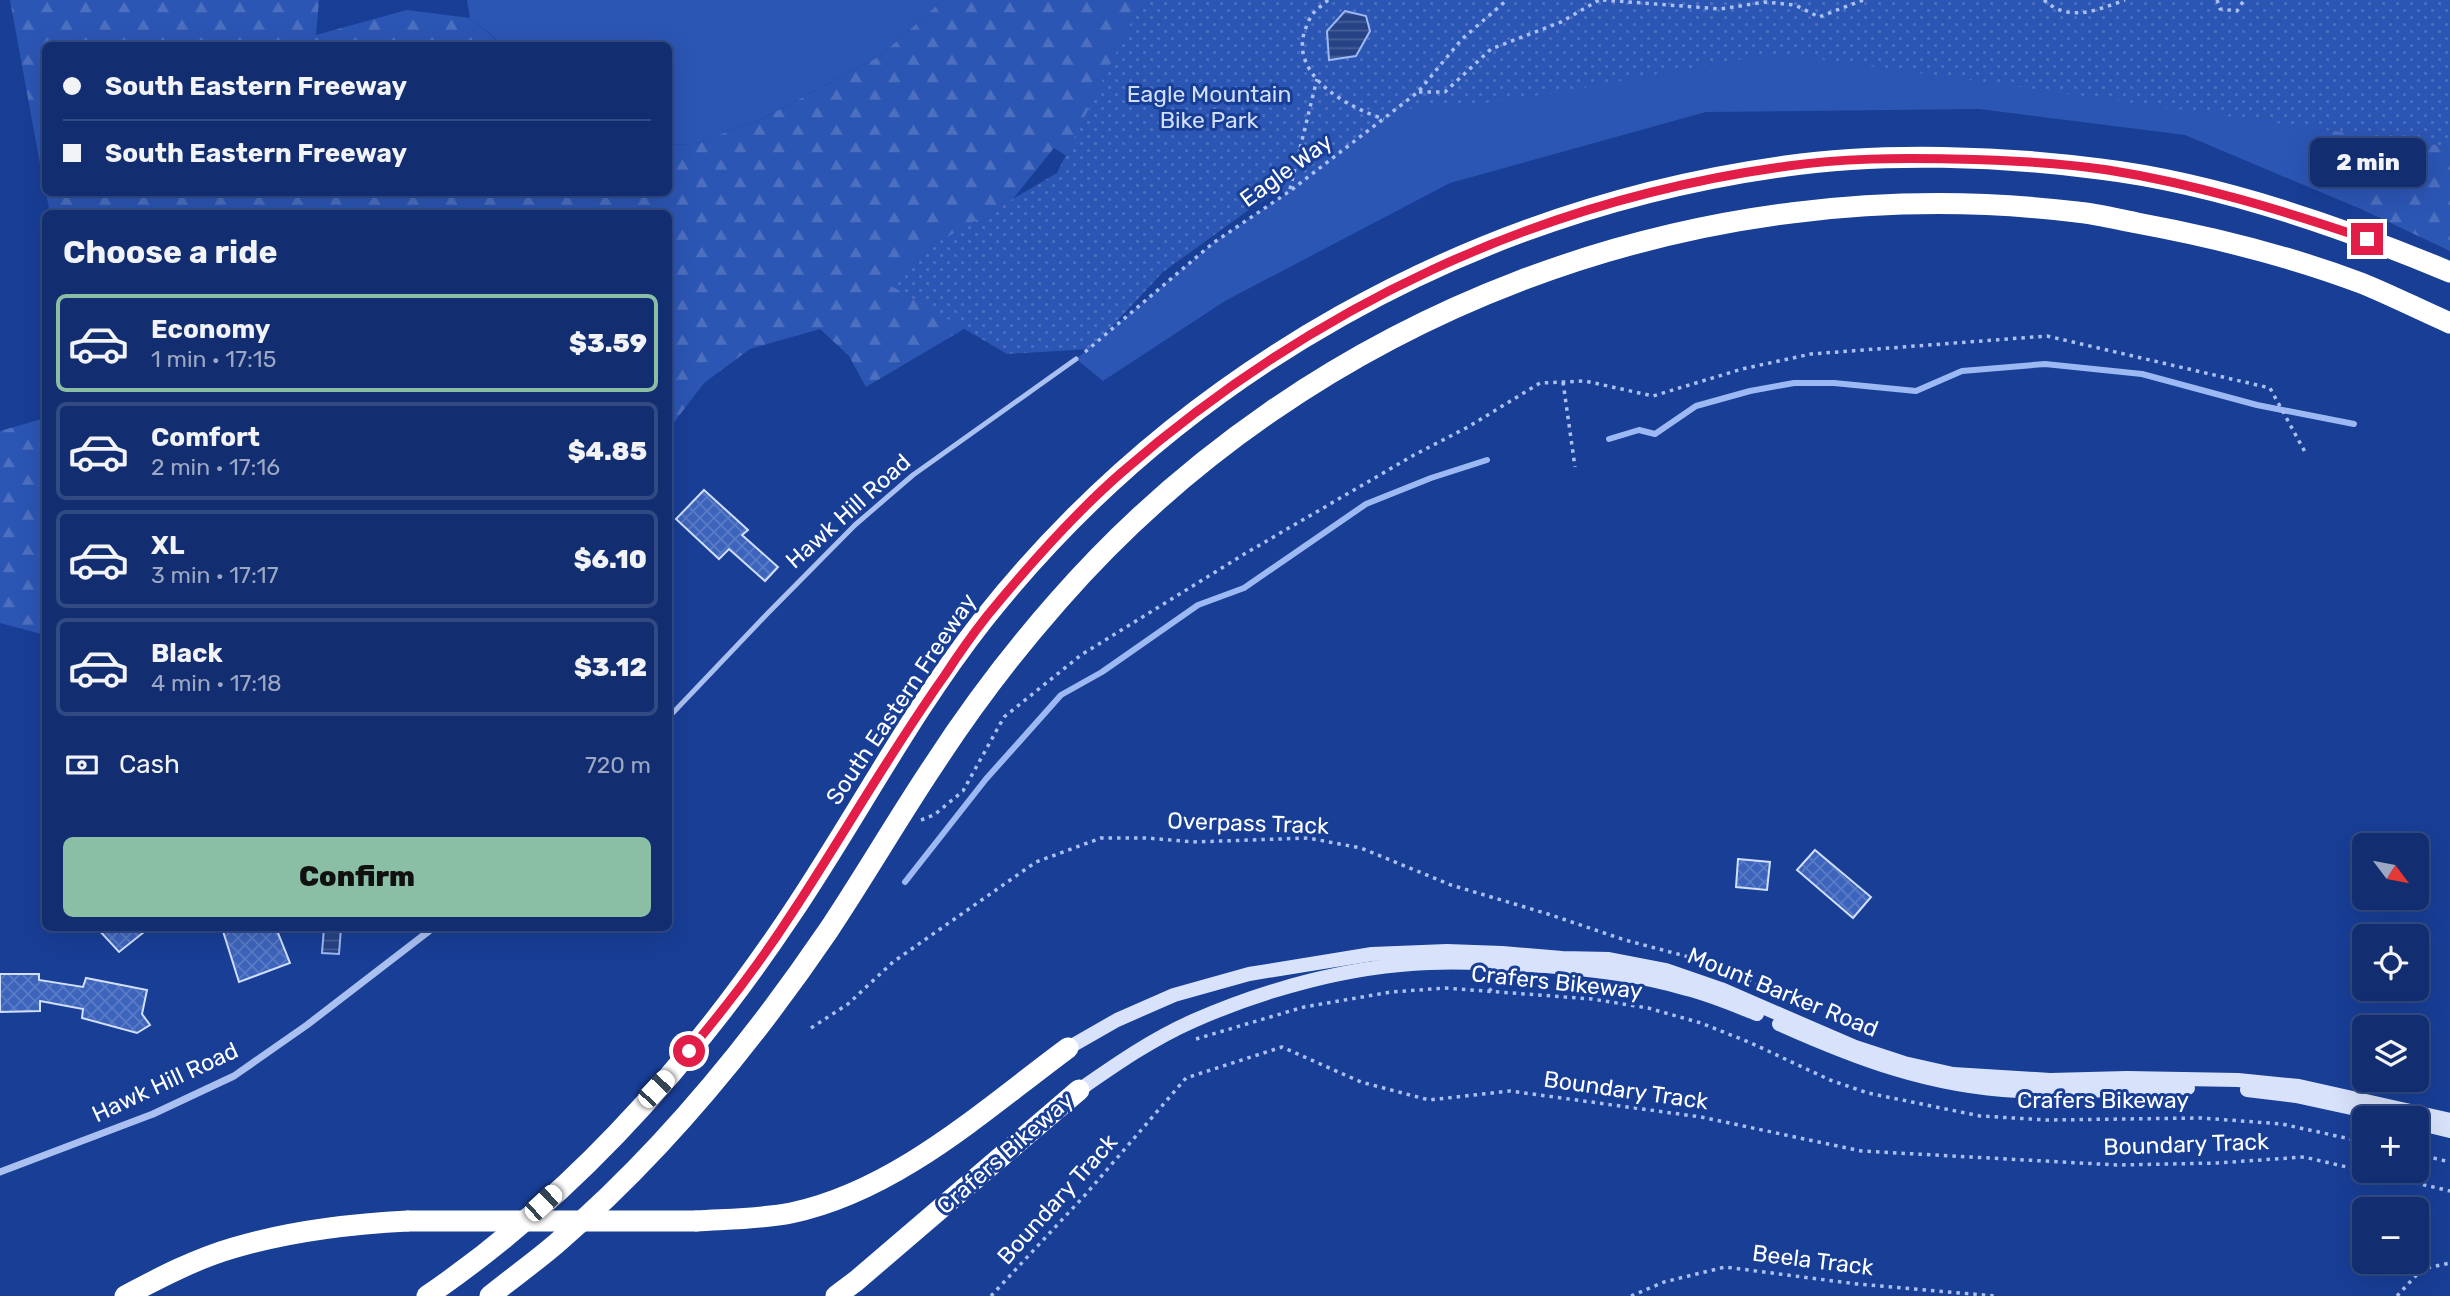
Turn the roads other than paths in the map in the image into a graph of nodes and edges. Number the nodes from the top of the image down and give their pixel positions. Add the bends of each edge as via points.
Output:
1 (2450, 272) edge
2 (2450, 323) edge
3 (1076, 359) road end
4 (672, 714) edge
5 (429, 931) edge
6 (1068, 1048) joint
7 (1079, 1090) joint
8 (2352, 1108) edge
9 (2450, 1120) edge
10 (2429, 1126) edge
11 (2450, 1131) edge
12 (0, 1172) edge
13 (125, 1296) edge
14 (427, 1296) edge
15 (490, 1296) edge
16 (836, 1296) edge

1 - 14 highway, South Eastern Freeway via 2303,217 2203,189 2103,169 1895,158 1793,165 1656,190 1557,218 1462,254 1370,298 1282,350 1196,411 1118,475 1046,547 967,643 737,994 674,1071 604,1146 523,1222
2 - 15 highway via 2313,267 2190,233 2079,212 1877,204 1767,214 1667,234 1566,263 1470,300 1378,345 1291,397 1208,459 1131,525 1058,600 935,763 768,1016 704,1095 559,1241
3 - 4 lane, Hawk Hill Road via 913,475 855,525
5 - 12 street, Hawk Hill Road via 234,1076 153,1114
6 - 9 main road, Mount Barker Road via 1174,995 1249,974 1372,954 1447,951 1609,959 1666,970 1855,1046 1953,1074 2050,1080 2238,1080 2299,1086
6 - 13 highway, bridge via 897,1171 839,1198 792,1212 696,1220 408,1221 306,1230 232,1248
7 - 8 main road, Mount Barker Road via 1190,1022 1305,982 1427,963 1483,963 1593,970 1660,982 1741,1008 1862,1060 1961,1085 2016,1091 2236,1089
7 - 16 highway
10 - 11 main road

